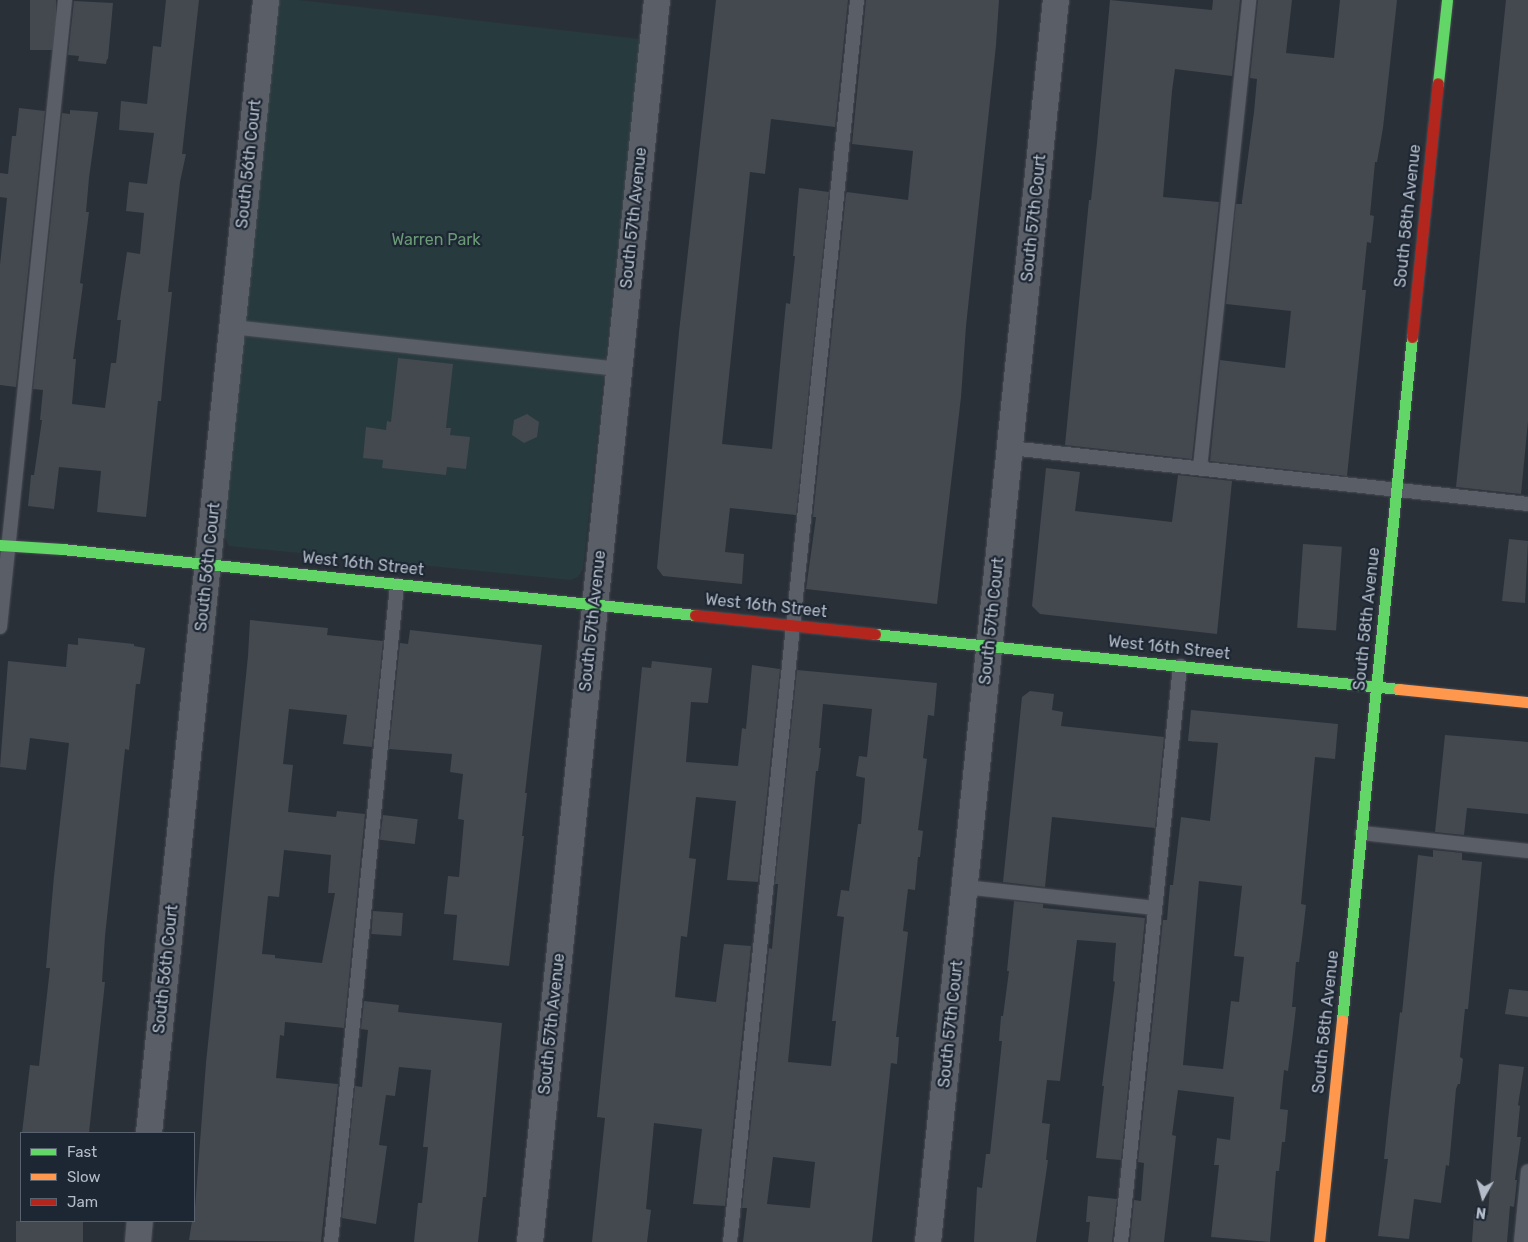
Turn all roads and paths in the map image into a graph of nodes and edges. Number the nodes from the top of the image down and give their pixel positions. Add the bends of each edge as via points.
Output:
1 (65, 0) edge
2 (266, 0) edge
3 (657, 0) edge
4 (857, 0) edge
5 (1056, 0) edge
6 (1249, 0) edge
7 (1447, 0) edge
8 (232, 327) junction
9 (619, 369) junction
10 (1010, 448) junction
11 (1200, 468) junction
12 (1397, 490) junction
13 (1528, 504) edge
14 (4, 545) edge
15 (208, 565) junction
16 (397, 584) junction
17 (595, 605) junction
18 (793, 625) junction
19 (0, 627) edge
20 (990, 646) junction
21 (1180, 666) junction
22 (1376, 686) junction
23 (1528, 702) edge
24 (1362, 833) junction
25 (1528, 851) edge
26 (965, 887) junction
27 (1155, 908) junction
28 (149, 1132) edge
29 (1528, 1171) edge
30 (140, 1222) edge
31 (138, 1242) edge
32 (331, 1242) edge
33 (530, 1242) edge
34 (730, 1242) edge
35 (928, 1242) edge
36 (1121, 1242) edge
37 (1319, 1242) edge
38 (1521, 1242) edge

1 - 14 lane
2 - 8 street, South 56th Court
3 - 9 street, South 57th Avenue
4 - 18 lane
5 - 10 street, South 57th Court
6 - 11 lane
7 - 12 street, South 58th Avenue
8 - 9 lane
8 - 15 street, South 56th Court
9 - 17 street, South 57th Avenue
10 - 11 lane
10 - 20 street, South 57th Court
11 - 12 lane
12 - 13 lane
12 - 22 street, South 58th Avenue
14 - 15 street, West 16th Street
14 - 19 lane
15 - 16 street, West 16th Street
15 - 28 street, South 56th Court
16 - 17 street, West 16th Street
16 - 32 lane
17 - 18 street, West 16th Street
17 - 33 street, South 57th Avenue
18 - 20 street, West 16th Street
18 - 34 lane
20 - 21 street, West 16th Street
20 - 26 street, South 57th Court
21 - 22 street, West 16th Street
21 - 27 lane
22 - 23 street, West 16th Street
22 - 24 street, South 58th Avenue
24 - 25 lane
24 - 37 street, South 58th Avenue
26 - 27 lane
26 - 35 street, South 57th Court
27 - 36 lane
29 - 38 lane
30 - 31 street

